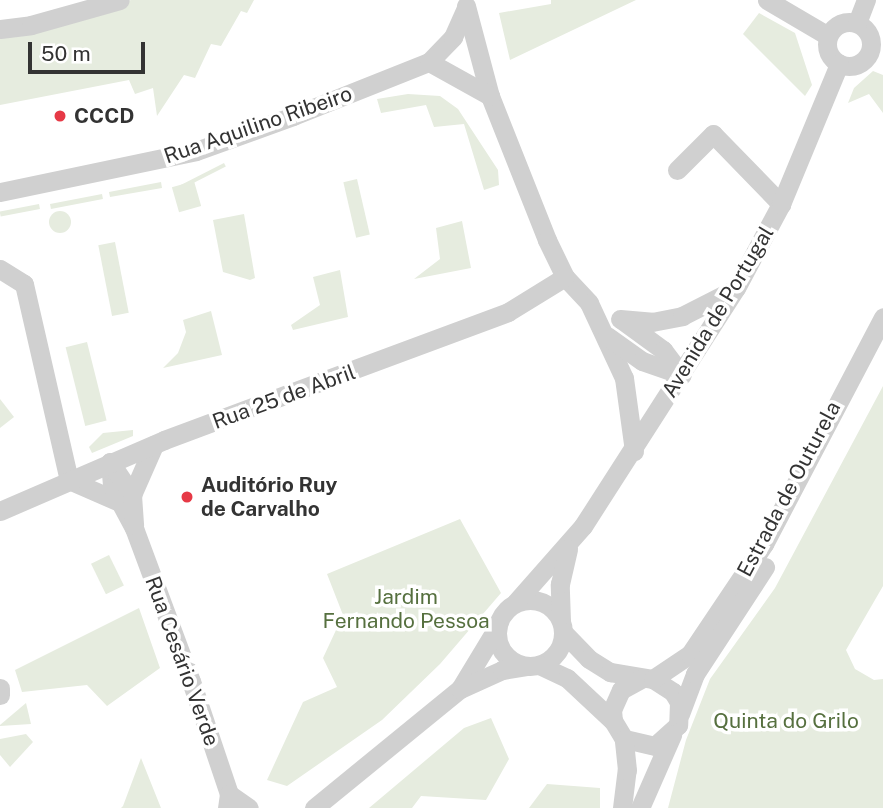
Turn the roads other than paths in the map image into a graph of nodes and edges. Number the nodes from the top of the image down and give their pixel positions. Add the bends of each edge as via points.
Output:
1 (120, 0) edge
2 (767, 0) edge
3 (866, 0) edge
4 (465, 4) edge
5 (857, 23) junction
6 (0, 29) edge
7 (828, 36) junction
8 (877, 53) edge
9 (429, 62) junction
10 (839, 64) junction
11 (490, 96) junction
12 (677, 170) dead end
13 (0, 192) edge
14 (781, 204) junction
15 (0, 270) edge
16 (565, 277) junction
17 (736, 288) junction
18 (589, 303) junction
19 (883, 317) edge
20 (621, 319) junction
21 (607, 335) junction
22 (883, 342) edge
23 (682, 375) junction
24 (154, 445) junction
25 (634, 451) junction
26 (110, 463) junction
27 (69, 480) junction
28 (124, 498) junction
29 (0, 511) edge
30 (569, 545) junction
31 (516, 602) junction
32 (562, 626) junction
33 (497, 628) junction
34 (533, 665) junction
35 (647, 679) junction
36 (0, 688) edge
37 (460, 689) junction
38 (0, 695) edge
39 (680, 714) junction
40 (613, 721) junction
41 (672, 735) junction
42 (624, 739) junction
43 (228, 801) edge
44 (249, 808) edge
45 (314, 808) edge
46 (622, 808) edge
47 (640, 808) edge

1 - 6 street
2 - 7 street
3 - 5 street
4 - 9 street, Rua Aquilino Ribeiro via 453,37
4 - 11 street
5 - 7 street via 840,24
5 - 8 street via 867,31
7 - 10 street via 829,55
8 - 10 street via 858,64
9 - 11 street
9 - 13 street, Rua Aquilino Ribeiro via 196,151
10 - 14 street, Avenida de Portugal
11 - 16 street
12 - 14 street via 713,134
14 - 17 street, Avenida de Portugal
15 - 27 street via 24,284
16 - 18 street
16 - 24 street, Rua 25 de Abril via 508,312
17 - 20 street via 682,316 652,322
17 - 23 street, Avenida de Portugal
18 - 20 street
18 - 21 street
19 - 35 street, Estrada de Outurela via 764,544 691,654
20 - 23 street via 663,350
21 - 23 street via 642,361
21 - 25 street via 629,393
22 - 39 street, Estrada de Outurela via 777,548 695,674
23 - 25 street, Avenida de Portugal
24 - 26 street, Rua 25 de Abril
24 - 28 street, Rua Cesário Verde
25 - 30 street, Avenida de Portugal
26 - 27 street, Rua 25 de Abril
26 - 28 street
27 - 28 street
27 - 29 street, Rua 25 de Abril
28 - 43 street, Rua Cesário Verde
30 - 31 street, Avenida de Portugal
30 - 32 street, Avenida de Portugal via 561,584
31 - 32 street via 548,604
31 - 33 street via 500,617
32 - 34 street via 556,652
32 - 35 street via 589,659 610,672
33 - 34 street via 508,658
33 - 37 street
34 - 37 street via 502,670
34 - 40 street via 577,687
35 - 39 street via 673,692
35 - 40 street via 621,690 612,710
36 - 38 street
37 - 45 street
39 - 41 street
40 - 42 street
41 - 42 street via 654,746
41 - 47 street
42 - 46 street via 627,770
43 - 44 street, Rua Cesário Verde

